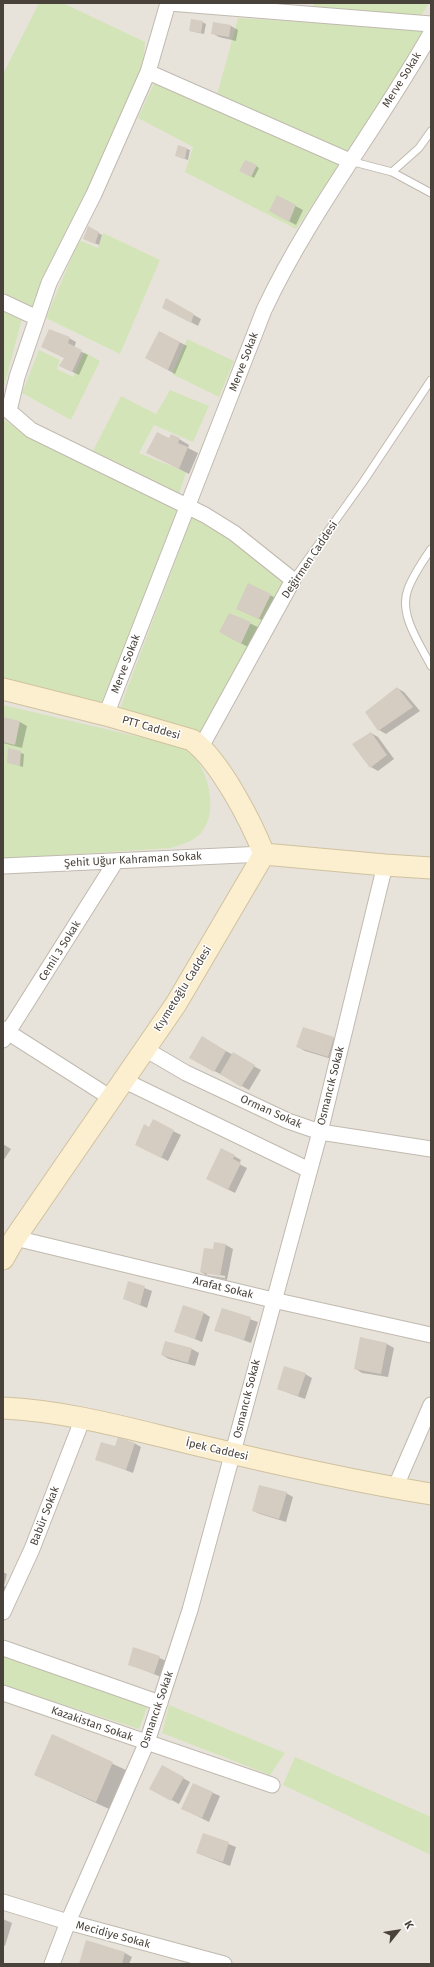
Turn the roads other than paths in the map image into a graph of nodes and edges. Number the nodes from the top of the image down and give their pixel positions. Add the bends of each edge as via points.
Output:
1 (168, 3) edge
2 (307, 9) edge
3 (431, 24) edge
4 (431, 33) edge
5 (148, 72) junction
6 (431, 130) edge
7 (350, 161) junction
8 (392, 172) junction
9 (431, 193) edge
10 (3, 302) edge
11 (37, 318) junction
12 (431, 380) edge
13 (6, 411) edge
14 (188, 506) junction
15 (431, 549) edge
16 (293, 580) junction
17 (431, 666) edge
18 (3, 689) edge
19 (106, 715) junction
20 (201, 747) junction
21 (264, 854) junction
22 (116, 861) junction
23 (385, 865) junction
24 (3, 866) edge
25 (431, 868) edge
26 (5, 1034) edge
27 (145, 1049) junction
28 (124, 1080) junction
29 (111, 1098) junction
30 (320, 1132) junction
31 (431, 1149) edge
32 (309, 1170) junction
33 (15, 1238) junction
34 (3, 1259) edge
35 (273, 1300) junction
36 (431, 1335) edge
37 (431, 1405) edge
38 (3, 1408) edge
39 (83, 1418) junction
40 (233, 1454) junction
41 (395, 1488) junction
42 (431, 1494) edge
43 (3, 1612) edge
44 (3, 1648) edge
45 (3, 1693) edge
46 (160, 1703) junction
47 (147, 1742) junction
48 (272, 1785) dead end
49 (3, 1902) edge
50 (68, 1922) junction
51 (52, 1964) edge
52 (224, 1964) edge

1 - 2 street
1 - 5 street
2 - 3 street
4 - 7 street, Merve Sokak via 408,74
5 - 7 street
5 - 11 street via 97,187 58,264
6 - 8 lane via 419,148
7 - 8 lane
7 - 14 street, Merve Sokak via 278,281
8 - 9 lane
10 - 11 street
11 - 13 street
12 - 16 lane, Değirmen Caddesi
13 - 14 street via 31,430
14 - 16 street via 234,533
14 - 19 street, Merve Sokak
15 - 17 lane via 408,588 406,604 409,620
16 - 20 street, Değirmen Caddesi
18 - 19 street, PTT Caddesi
19 - 20 street, PTT Caddesi via 183,737
20 - 21 street, PTT Caddesi via 238,802
21 - 22 street, Şehit Uğur Kahraman Sokak
21 - 23 street
21 - 27 street, Kıymetoğlu Caddesi via 176,1004
22 - 24 street, Şehit Uğur Kahraman Sokak
22 - 26 street, Cemil 3 Sokak
23 - 25 street
23 - 30 street, Osmancık Sokak
26 - 29 street
27 - 28 street, Kıymetoğlu Caddesi
27 - 30 street, Orman Sokak via 186,1073 288,1121
28 - 29 street, Kıymetoğlu Caddesi
28 - 32 street
29 - 33 street, Kıymetoğlu Caddesi
30 - 31 street, Orman Sokak
30 - 32 street, Osmancık Sokak
32 - 35 street, Osmancık Sokak
33 - 34 street, Kıymetoğlu Caddesi
33 - 35 street, Arafat Sokak
35 - 36 street, Arafat Sokak
35 - 40 street, Osmancık Sokak
37 - 41 street
38 - 39 street, İpek Caddesi
39 - 40 street, İpek Caddesi
39 - 43 street, Babür Sokak via 32,1550
40 - 41 street, İpek Caddesi
40 - 46 street, Osmancık Sokak via 190,1610
41 - 42 street, İpek Caddesi
44 - 46 street
45 - 47 street, Kazakistan Sokak
46 - 47 street, Osmancık Sokak
47 - 48 street, Kazakistan Sokak
47 - 50 street, Osmancık Sokak
49 - 50 street, Mecidiye Sokak
50 - 51 street, Osmancık Sokak
50 - 52 street, Mecidiye Sokak

